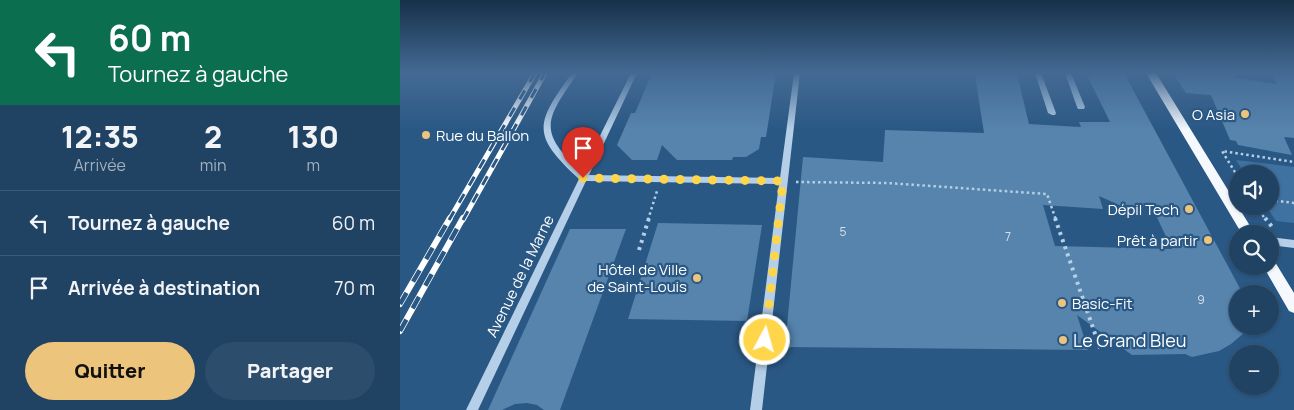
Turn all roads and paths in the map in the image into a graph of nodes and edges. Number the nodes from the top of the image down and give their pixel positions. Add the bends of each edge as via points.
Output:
1 (561, 92) edge
2 (625, 92) edge
3 (795, 92) edge
4 (1045, 92) edge
5 (1075, 92) edge
6 (1163, 92) edge
7 (1081, 107) dead end
8 (1052, 113) dead end
9 (1294, 162) edge
10 (1231, 165) edge
11 (583, 178) junction
12 (660, 180) junction
13 (783, 181) junction
14 (1279, 201) edge
15 (1294, 203) edge
16 (1264, 215) edge
17 (1244, 225) edge
18 (1289, 243) edge
19 (639, 250) dead end
20 (1275, 275) edge
21 (1294, 306) edge
22 (1101, 351) dead end
23 (472, 410) edge
24 (756, 410) edge

1 - 11 lane via 545,129 558,156
2 - 11 street, Avenue de la Marne
3 - 13 street
4 - 8 lane
5 - 7 street
6 - 17 main road
9 - 10 path via 1222,151
11 - 12 street
11 - 23 street, Avenue de la Marne
12 - 13 street
12 - 19 path
13 - 22 path via 887,183 1047,194
13 - 24 street
14 - 15 path
16 - 18 path
20 - 21 main road

